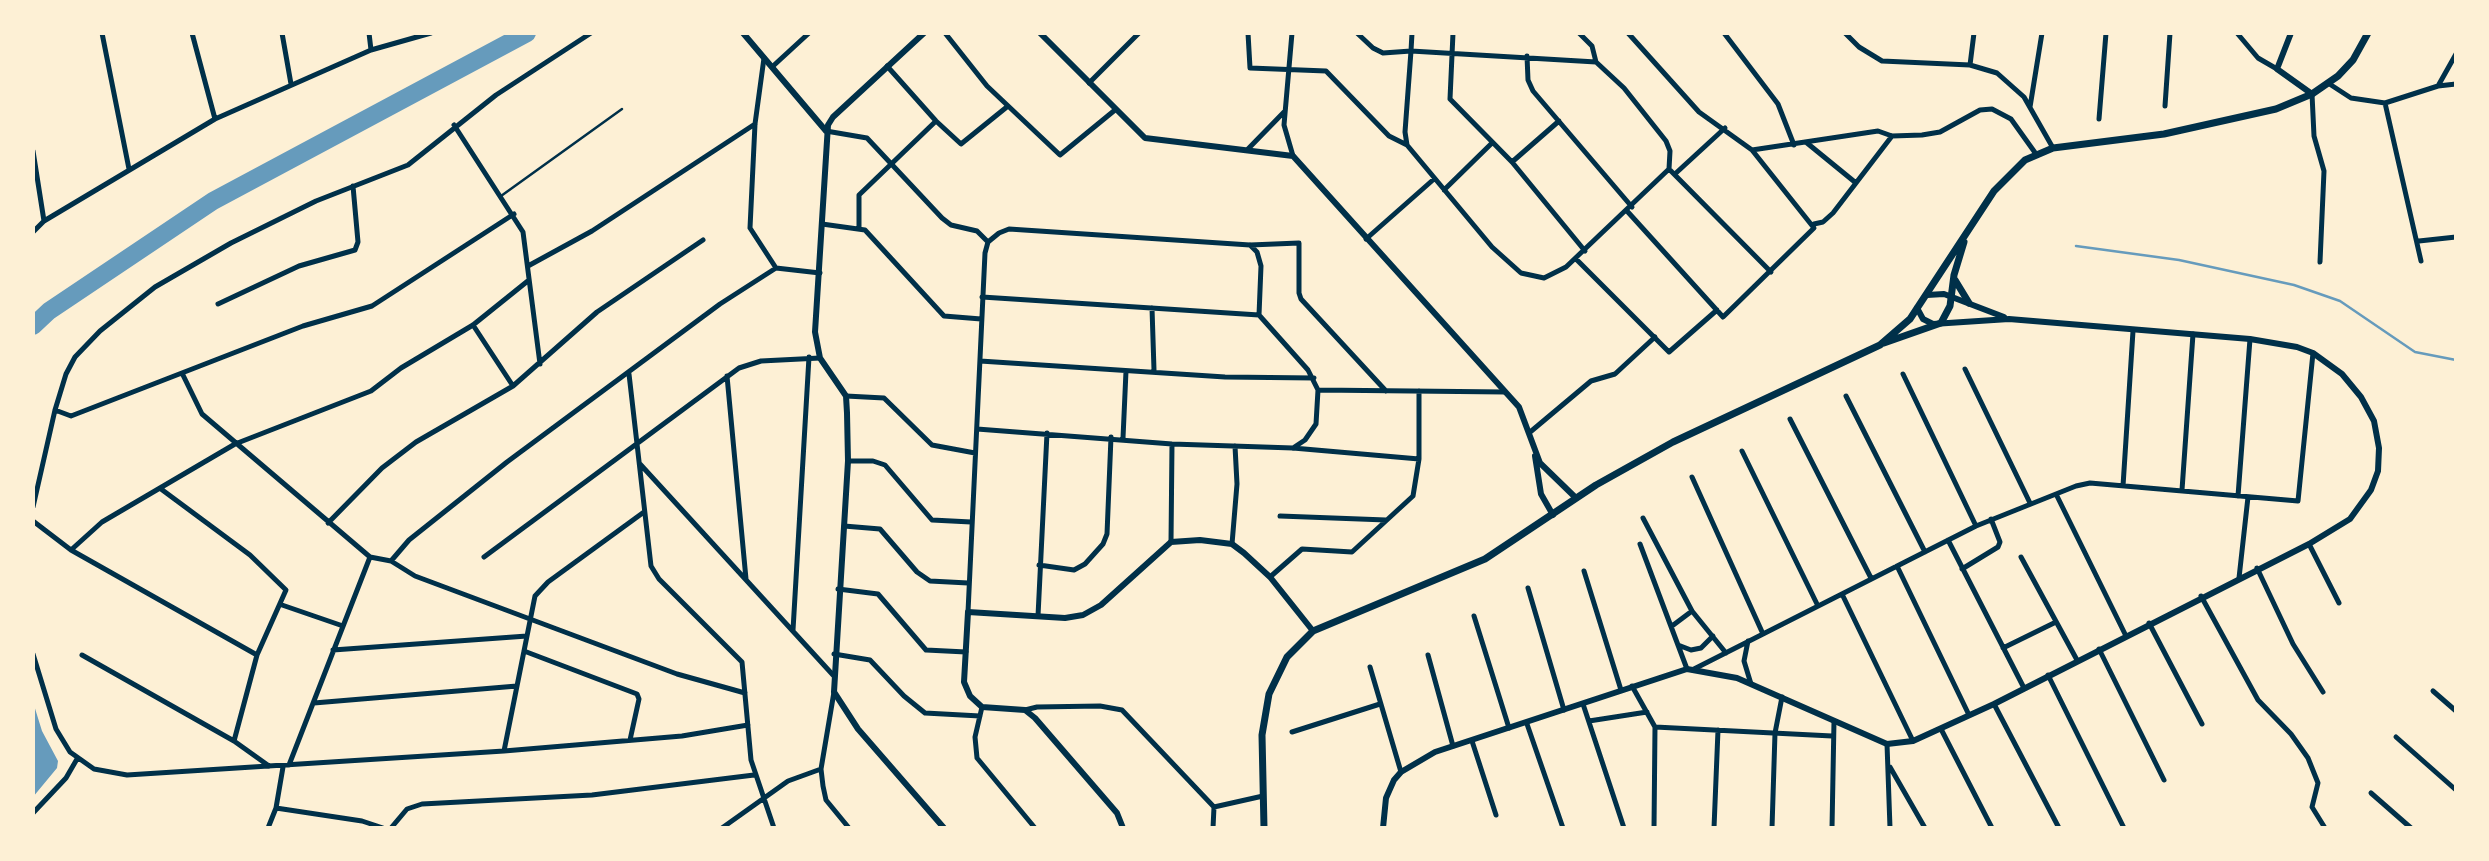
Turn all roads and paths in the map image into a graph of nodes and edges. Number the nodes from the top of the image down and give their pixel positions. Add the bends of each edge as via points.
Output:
1 (102, 33) edge
2 (192, 33) edge
3 (282, 33) edge
4 (369, 33) edge
5 (431, 33) edge
6 (591, 33) edge
7 (743, 33) edge
8 (809, 33) edge
9 (924, 33) edge
10 (945, 33) edge
11 (1040, 33) edge
12 (1139, 33) edge
13 (1248, 33) edge
14 (1292, 33) edge
15 (1357, 33) edge
16 (1412, 33) edge
17 (1452, 33) edge
18 (1579, 33) edge
19 (1628, 33) edge
20 (1724, 33) edge
21 (1845, 33) edge
22 (1974, 33) edge
23 (2042, 33) edge
24 (2106, 33) edge
25 (2170, 33) edge
26 (2237, 33) edge
27 (2291, 33) edge
28 (2368, 33) edge
29 (371, 50) junction
30 (1411, 51) junction
31 (1452, 53) junction
32 (2456, 54) edge
33 (1527, 56) junction
34 (764, 58) junction
35 (1596, 62) junction
36 (1970, 65) junction
37 (887, 66) junction
38 (772, 67) junction
39 (1290, 68) junction
40 (2277, 69) junction
41 (1089, 83) junction
42 (2328, 83) junction
43 (291, 84) junction
44 (2456, 84) edge
45 (2438, 86) junction
46 (2312, 94) junction
47 (2385, 103) junction
48 (1008, 106) junction
49 (2165, 106) dead end
50 (2031, 107) junction
51 (622, 109) dead end
52 (1115, 110) junction
53 (1285, 111) junction
54 (215, 119) junction
55 (2099, 119) dead end
56 (936, 121) junction
57 (1559, 121) junction
58 (755, 124) junction
59 (454, 125) junction
60 (1725, 128) junction
61 (826, 131) junction
62 (1892, 136) junction
63 (1492, 143) junction
64 (1807, 143) junction
65 (1407, 145) junction
66 (1794, 145) junction
67 (2053, 148) junction
68 (1248, 149) junction
69 (1752, 150) junction
70 (33, 151) edge
71 (2036, 154) junction
72 (1293, 156) junction
73 (1512, 162) junction
74 (891, 166) junction
75 (129, 169) junction
76 (1670, 169) junction
77 (1676, 173) junction
78 (1434, 179) junction
79 (1856, 183) junction
80 (353, 186) junction
81 (1444, 190) junction
82 (501, 196) junction
83 (1630, 209) junction
84 (514, 214) junction
85 (44, 221) junction
86 (822, 224) junction
87 (1814, 224) junction
88 (859, 228) junction
89 (1969, 230) junction
90 (33, 232) edge
91 (2456, 237) edge
92 (1366, 239) junction
93 (703, 240) dead end
94 (2418, 241) junction
95 (988, 242) junction
96 (1250, 245) junction
97 (1584, 251) junction
98 (1576, 259) junction
99 (2421, 261) dead end
100 (2320, 262) dead end
101 (527, 266) junction
102 (776, 268) junction
103 (820, 272) junction
104 (1771, 272) junction
105 (1954, 275) junction
106 (529, 280) junction
107 (1927, 295) junction
108 (1951, 296) junction
109 (982, 297) junction
110 (1969, 303) junction
111 (218, 304) dead end
112 (1152, 308) junction
113 (1917, 308) junction
114 (1717, 310) junction
115 (1259, 315) junction
116 (2008, 318) junction
117 (981, 319) junction
118 (1941, 323) junction
119 (473, 326) junction
120 (2133, 331) junction
121 (2193, 334) junction
122 (1656, 337) junction
123 (2250, 339) junction
124 (1880, 345) junction
125 (2313, 353) junction
126 (809, 357) junction
127 (820, 358) junction
128 (980, 361) junction
129 (540, 364) junction
130 (1965, 369) dead end
131 (1154, 370) junction
132 (1126, 371) junction
133 (182, 373) junction
134 (629, 374) junction
135 (1903, 374) dead end
136 (727, 376) junction
137 (1314, 378) junction
138 (513, 386) junction
139 (1318, 390) junction
140 (1386, 391) junction
141 (1419, 391) junction
142 (1505, 392) junction
143 (846, 396) junction
144 (1846, 396) dead end
145 (55, 410) junction
146 (1790, 419) dead end
147 (977, 429) junction
148 (1047, 433) junction
149 (1529, 433) junction
150 (1111, 438) junction
151 (1123, 438) junction
152 (235, 444) junction
153 (638, 444) junction
154 (1172, 444) junction
155 (1235, 446) junction
156 (1293, 448) junction
157 (1742, 451) dead end
158 (975, 453) junction
159 (1535, 454) junction
160 (1419, 459) junction
161 (848, 461) junction
162 (640, 464) junction
163 (1547, 472) junction
164 (1537, 477) junction
165 (1692, 477) dead end
166 (2123, 486) junction
167 (161, 489) junction
168 (2182, 490) junction
169 (2056, 494) junction
170 (2238, 496) junction
171 (2248, 497) junction
172 (1576, 498) junction
173 (2030, 503) junction
174 (33, 507) edge
175 (645, 512) junction
176 (1553, 515) junction
177 (1280, 516) dead end
178 (1643, 518) dead end
179 (1992, 519) junction
180 (1386, 520) junction
181 (33, 521) edge
182 (971, 522) junction
183 (328, 523) junction
184 (844, 526) junction
185 (1976, 526) junction
186 (1948, 540) junction
187 (1171, 542) junction
188 (1232, 544) junction
189 (1640, 544) dead end
190 (2309, 544) junction
191 (71, 550) junction
192 (1925, 552) junction
193 (2021, 556) dead end
194 (370, 557) junction
195 (484, 557) dead end
196 (391, 561) junction
197 (1039, 565) junction
198 (1897, 566) junction
199 (2257, 568) junction
200 (1962, 569) junction
201 (1584, 571) dead end
202 (1270, 577) junction
203 (1871, 578) junction
204 (2239, 578) junction
205 (746, 579) junction
206 (968, 583) junction
207 (1528, 588) dead end
208 (838, 589) junction
209 (1842, 594) junction
210 (2202, 596) junction
211 (2339, 603) dead end
212 (1817, 604) junction
213 (282, 605) junction
214 (1692, 611) junction
215 (968, 612) junction
216 (1038, 616) junction
217 (1474, 616) dead end
218 (530, 620) junction
219 (2056, 622) junction
220 (2149, 623) junction
221 (343, 626) junction
222 (1672, 626) junction
223 (793, 631) junction
224 (1313, 632) junction
225 (1763, 634) junction
226 (527, 636) junction
227 (1713, 636) junction
228 (2126, 636) junction
229 (1748, 641) junction
230 (1678, 645) junction
231 (2003, 648) junction
232 (2099, 649) junction
233 (333, 650) junction
234 (524, 651) junction
235 (965, 652) junction
236 (834, 653) junction
237 (1726, 653) junction
238 (33, 654) edge
239 (82, 655) dead end
240 (257, 655) junction
241 (1428, 655) dead end
242 (2077, 660) junction
243 (1370, 667) dead end
244 (1690, 669) junction
245 (833, 675) junction
246 (2048, 676) junction
247 (1751, 684) junction
248 (517, 686) junction
249 (1632, 686) junction
250 (2024, 688) junction
251 (1621, 690) junction
252 (2432, 691) dead end
253 (834, 692) junction
254 (2323, 692) dead end
255 (745, 694) junction
256 (1782, 697) junction
257 (314, 703) junction
258 (1380, 704) junction
259 (1583, 704) junction
260 (1994, 704) junction
261 (982, 707) junction
262 (1025, 710) junction
263 (1564, 710) junction
264 (2456, 711) edge
265 (1647, 712) junction
266 (1969, 715) junction
267 (980, 716) junction
268 (1589, 721) junction
269 (1834, 721) junction
270 (1527, 724) junction
271 (2202, 724) dead end
272 (748, 725) junction
273 (1655, 727) junction
274 (1509, 728) junction
275 (1941, 729) junction
276 (1718, 730) junction
277 (1292, 732) dead end
278 (1774, 733) junction
279 (1832, 736) junction
280 (2396, 737) dead end
281 (630, 740) junction
282 (234, 741) junction
283 (1472, 741) junction
284 (1913, 741) junction
285 (1887, 744) junction
286 (1453, 746) junction
287 (503, 751) junction
288 (77, 759) junction
289 (286, 766) junction
290 (269, 767) junction
291 (1890, 767) junction
292 (821, 769) junction
293 (1401, 772) junction
294 (754, 775) junction
295 (2164, 780) dead end
296 (2456, 790) edge
297 (2371, 793) dead end
298 (1263, 796) junction
299 (763, 797) junction
300 (1213, 807) junction
301 (276, 808) junction
302 (33, 813) edge
303 (1496, 815) dead end
304 (268, 828) edge
305 (383, 828) edge
306 (391, 828) edge
307 (722, 828) edge
308 (775, 828) edge
309 (849, 828) edge
310 (944, 828) edge
311 (1035, 828) edge
312 (1123, 828) edge
313 (1213, 828) edge
314 (1264, 828) edge
315 (1383, 828) edge
316 (1563, 828) edge
317 (1624, 828) edge
318 (1654, 828) edge
319 (1714, 828) edge
320 (1772, 828) edge
321 (1832, 828) edge
322 (1890, 828) edge
323 (1925, 828) edge
324 (1992, 828) edge
325 (2059, 828) edge
326 (2124, 828) edge
327 (2325, 828) edge
328 (2411, 828) edge

1 - 75 street
2 - 54 street
3 - 43 street
4 - 29 street
5 - 29 street
6 - 59 street
7 - 34 street
8 - 38 street
9 - 37 street
10 - 48 street
11 - 41 street
12 - 41 street
13 - 39 street via 1250,68
14 - 39 street
15 - 30 street via 1377,51
16 - 30 street
17 - 31 street
18 - 35 street via 1592,46
19 - 60 street via 1699,112
20 - 66 street via 1778,104
21 - 36 street via 1882,61
22 - 36 street
23 - 50 street
24 - 55 street
25 - 49 street
26 - 40 street via 2258,58
27 - 40 street
28 - 42 main road via 2346,69
29 - 43 street
30 - 31 street
30 - 65 street
31 - 33 street
31 - 63 street via 1448,87 1453,102
32 - 45 street
33 - 35 street
33 - 57 street via 1530,87
34 - 38 street
34 - 58 street
35 - 76 street via 1624,88 1666,141
36 - 50 street via 2007,79
37 - 56 street
37 - 61 street via 832,117
38 - 61 street
39 - 53 street
39 - 65 street via 1332,73 1389,136
40 - 46 street
41 - 52 street
42 - 46 main road
42 - 47 street via 2351,98
43 - 54 street
44 - 45 street
45 - 47 street
46 - 67 main road via 2244,118
46 - 100 street via 2314,136 2324,171
47 - 94 street
48 - 52 street via 1062,155
48 - 56 street via 961,144
50 - 67 street
51 - 82 lane
52 - 68 street via 1152,141
53 - 68 street
53 - 72 street
54 - 75 street
56 - 74 street
57 - 73 street
57 - 83 street
58 - 101 street via 592,231
58 - 102 street via 750,229
59 - 80 street via 408,165
59 - 82 street
60 - 69 street
60 - 77 street
61 - 74 street via 867,138
61 - 86 street
62 - 64 street via 1878,131
62 - 71 street via 1940,131 1969,114 1992,109 2011,119
62 - 79 street
63 - 73 street
63 - 81 street
64 - 66 street
64 - 79 street
65 - 78 street
66 - 69 street
67 - 71 main road
68 - 72 street
69 - 87 street
70 - 85 street
71 - 89 main road via 2006,177
72 - 92 street
73 - 97 street
74 - 88 street via 859,195
74 - 95 street via 942,218 977,231
75 - 85 street
76 - 77 street
76 - 83 street
77 - 104 street
78 - 81 street
78 - 92 street
79 - 87 street via 1828,218
80 - 111 street via 357,248 299,266
80 - 145 street via 276,220 155,287 80,351 66,374
81 - 98 street via 1521,273 1536,278 1553,276
82 - 84 street
83 - 97 street
83 - 114 street
84 - 101 street via 523,232
84 - 133 street via 372,306 303,326
85 - 90 street
86 - 88 street
86 - 103 street
87 - 104 street via 1813,232
88 - 117 street via 939,312
89 - 105 main road
89 - 107 main road
91 - 94 street
92 - 142 street
93 - 129 street via 597,312
94 - 99 street
95 - 96 street via 1009,229
95 - 109 street
96 - 115 street via 1261,266
96 - 140 street via 1299,243 1301,299
97 - 98 street
98 - 122 street
101 - 106 street
102 - 103 street
102 - 134 street via 720,304
103 - 127 street via 815,332
104 - 114 street via 1723,317
105 - 108 main road
105 - 110 main road
106 - 119 street
106 - 129 street
107 - 108 street
107 - 113 main road
108 - 110 street
108 - 118 main road
109 - 112 street
109 - 117 street
110 - 116 street
112 - 115 street
112 - 131 street
113 - 118 street via 1928,323
113 - 124 main road
114 - 122 street via 1670,352
115 - 137 street
116 - 118 street
116 - 120 street
117 - 128 street
118 - 124 main road
119 - 138 street
119 - 152 street via 370,391
120 - 121 street
120 - 166 street
121 - 123 street
121 - 168 street
122 - 149 street via 1615,374 1591,381
123 - 125 street
123 - 170 street
124 - 172 main road via 1673,442
125 - 171 street via 2299,499
125 - 190 street via 2361,397 2374,421 2379,448 2378,471 2363,504 2350,519
126 - 127 street
126 - 136 street via 753,362
126 - 223 street
127 - 143 street
128 - 132 street
128 - 147 street
129 - 138 street
130 - 173 street
131 - 132 street
131 - 137 street
132 - 151 street
133 - 145 street via 71,416
133 - 152 street via 202,414
134 - 153 street
134 - 196 street via 508,462 409,540
135 - 185 street
136 - 153 street
136 - 205 street
137 - 139 street
138 - 183 street via 382,468
139 - 140 street
139 - 156 street via 1316,424
140 - 141 street
141 - 142 street
141 - 160 street
142 - 149 street via 1524,416
143 - 158 street via 884,398 932,445
143 - 161 street
144 - 192 street
145 - 174 street
146 - 203 street
147 - 148 street
147 - 158 street
148 - 150 street
148 - 197 street
149 - 159 street
150 - 151 street
150 - 197 street via 1103,544 1074,570
151 - 154 street
152 - 167 street
152 - 183 street
153 - 162 street
153 - 195 street
154 - 155 street
154 - 187 street
155 - 156 street
155 - 188 street
156 - 160 street
157 - 212 street
158 - 182 street
159 - 163 street
159 - 164 street
160 - 180 street via 1416,492
161 - 182 street via 873,460 886,465 933,520
161 - 184 street
162 - 175 street
162 - 205 street
163 - 164 street
163 - 172 street
164 - 176 street
165 - 225 street
166 - 168 street
166 - 169 street via 2090,483
167 - 191 street via 102,522
167 - 213 street via 282,584 286,594
168 - 170 street
169 - 173 street
169 - 228 street
170 - 171 street
171 - 204 street
172 - 176 main road
173 - 179 street
175 - 218 street via 540,589
175 - 255 street via 649,560 659,579 740,660
176 - 224 main road via 1485,559
177 - 180 street
178 - 214 street
179 - 185 street
179 - 200 street via 1998,547
180 - 202 street via 1352,552 1302,549
181 - 191 street
182 - 206 street
183 - 194 street
184 - 206 street via 880,529 930,581
184 - 208 street
185 - 186 street
186 - 192 street
186 - 200 street
187 - 188 street
187 - 216 street via 1091,612 1065,618
188 - 202 street
189 - 222 street
190 - 199 street
190 - 211 street
191 - 240 street
192 - 198 street
193 - 219 street
194 - 196 street
194 - 221 street
196 - 218 street via 415,576
197 - 216 street
198 - 203 street
198 - 266 street
199 - 204 street
199 - 254 street via 2293,644
200 - 231 street
201 - 251 street
202 - 224 street
203 - 209 street
204 - 210 street
205 - 223 street
206 - 215 street
207 - 263 street
208 - 235 street via 878,594 926,650
208 - 236 street
209 - 212 street
209 - 284 street
210 - 220 street
210 - 327 street via 2258,700 2308,758 2318,783 2312,807
212 - 225 street
213 - 221 street
213 - 240 street
214 - 222 street
214 - 227 street
215 - 216 street
215 - 235 street
217 - 274 street
218 - 226 street
218 - 255 street
219 - 231 street
219 - 242 street
220 - 228 street
220 - 271 street
221 - 233 street
222 - 230 street
223 - 245 street
224 - 298 main road via 1287,657 1269,694 1262,735
225 - 229 street
226 - 233 street
226 - 234 street
227 - 230 street via 1701,649
227 - 237 street
228 - 232 street
229 - 237 street
229 - 247 street via 1744,662
230 - 244 street
231 - 250 street
232 - 242 street
232 - 295 street
233 - 257 street
234 - 248 street
234 - 281 street via 635,692 639,699
235 - 261 street via 965,689
236 - 245 street
236 - 267 street via 870,660 925,713
237 - 244 street
238 - 288 street via 56,729
239 - 282 street
240 - 282 street
241 - 286 street
242 - 246 street
243 - 258 street
244 - 247 street
244 - 249 street
245 - 253 street
246 - 250 street
246 - 326 street
247 - 256 street
248 - 257 street
248 - 287 street
249 - 251 street
249 - 265 street
250 - 260 street
251 - 259 street
252 - 264 street
253 - 292 street
253 - 310 street via 858,729
255 - 272 street
256 - 269 street
256 - 278 street
257 - 289 street
258 - 277 street
258 - 293 street
259 - 263 street
259 - 268 street
260 - 266 street
260 - 325 street
261 - 262 street
261 - 267 street
262 - 300 street via 1087,706 1122,710
262 - 312 street via 1117,813
263 - 270 street
265 - 268 street
265 - 273 street
266 - 275 street
267 - 311 street via 975,737 979,764
268 - 317 street
269 - 279 street
269 - 285 street
270 - 274 street
270 - 316 street
272 - 281 street
272 - 294 street
273 - 276 street
273 - 318 street
274 - 283 street
275 - 284 street
275 - 324 street
276 - 278 street
276 - 319 street
278 - 279 street
278 - 320 street
279 - 321 street
280 - 296 street
281 - 287 street
282 - 290 street
283 - 286 street
283 - 303 street
284 - 285 street
285 - 291 street
286 - 293 street
287 - 289 street
288 - 290 street via 94,769 127,775
288 - 302 street
289 - 290 street
289 - 301 street
291 - 322 street
291 - 323 street
292 - 299 street
292 - 309 street via 826,800
293 - 315 street via 1386,798
294 - 299 street
294 - 306 street via 592,795 422,804 407,808
297 - 328 street
298 - 300 street
298 - 314 main road
299 - 307 street
299 - 308 street
300 - 313 street
301 - 304 street
301 - 305 street

